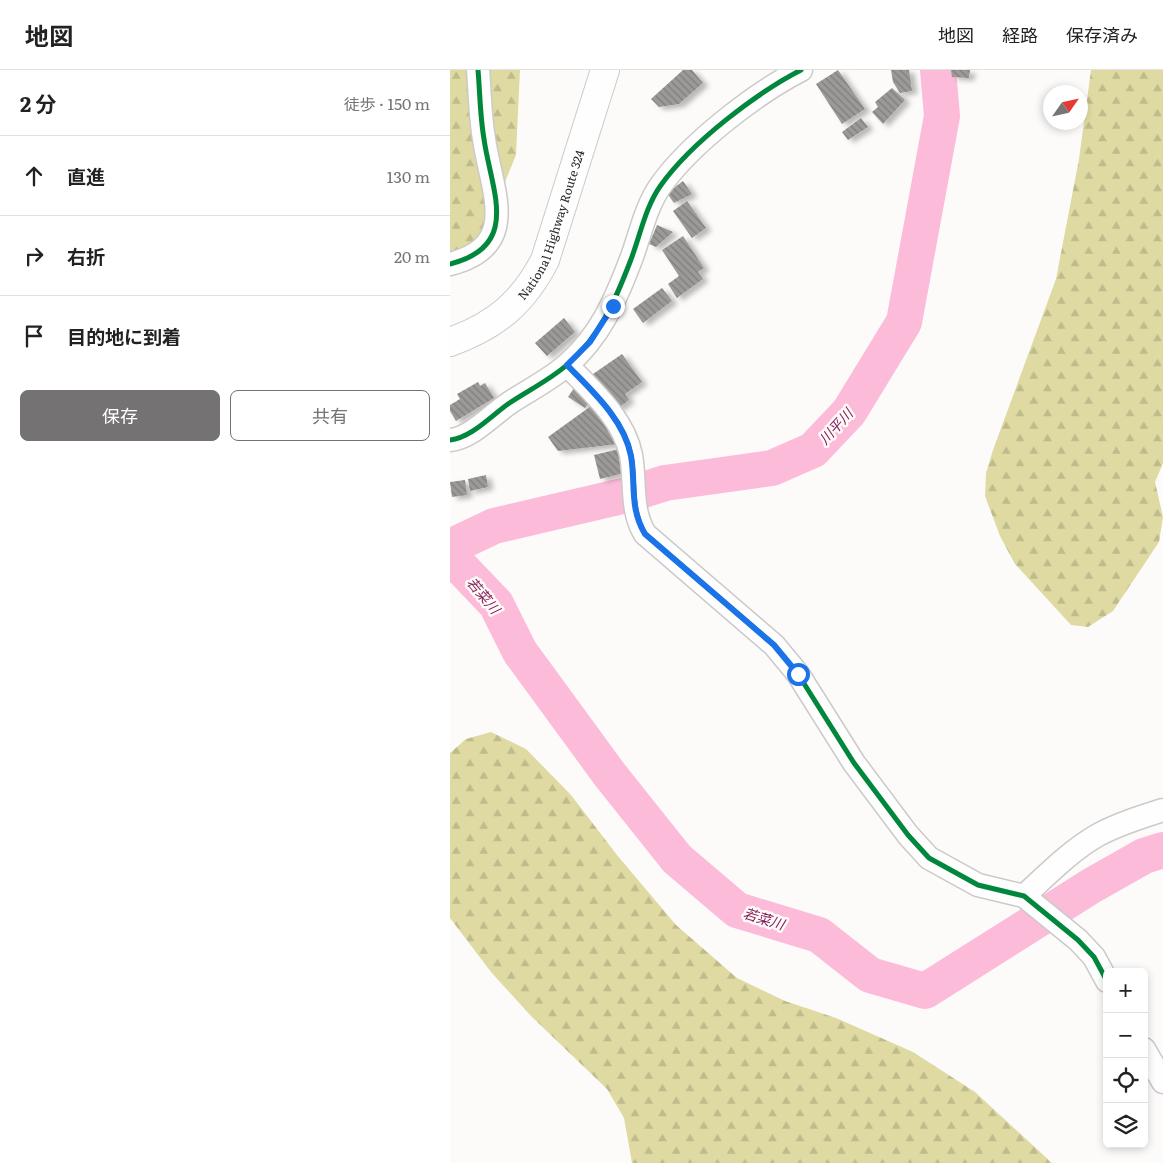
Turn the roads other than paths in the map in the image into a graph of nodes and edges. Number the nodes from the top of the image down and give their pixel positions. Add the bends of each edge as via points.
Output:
1 (478, 70) edge
2 (605, 70) edge
3 (801, 70) edge
4 (778, 75) edge
5 (450, 264) edge
6 (450, 342) edge
7 (567, 365) junction
8 (450, 440) edge
9 (1163, 810) edge
10 (1027, 899) junction
11 (1103, 974) edge
12 (1148, 1056) edge
13 (1163, 1082) edge

1 - 5 street via 484,139 498,221 495,233 478,252 468,260
2 - 6 highway, National Highway Route 324 via 545,260 536,277 522,297 500,318
3 - 4 street
4 - 7 street via 679,162 660,187 644,220 613,306 590,342
7 - 8 street via 470,432
7 - 10 street via 598,397 623,434 631,456 637,521 645,534 774,645 798,674 854,762 929,858 978,884
9 - 10 street via 1098,835 1072,854
10 - 11 street via 1078,940 1094,957
12 - 13 street

